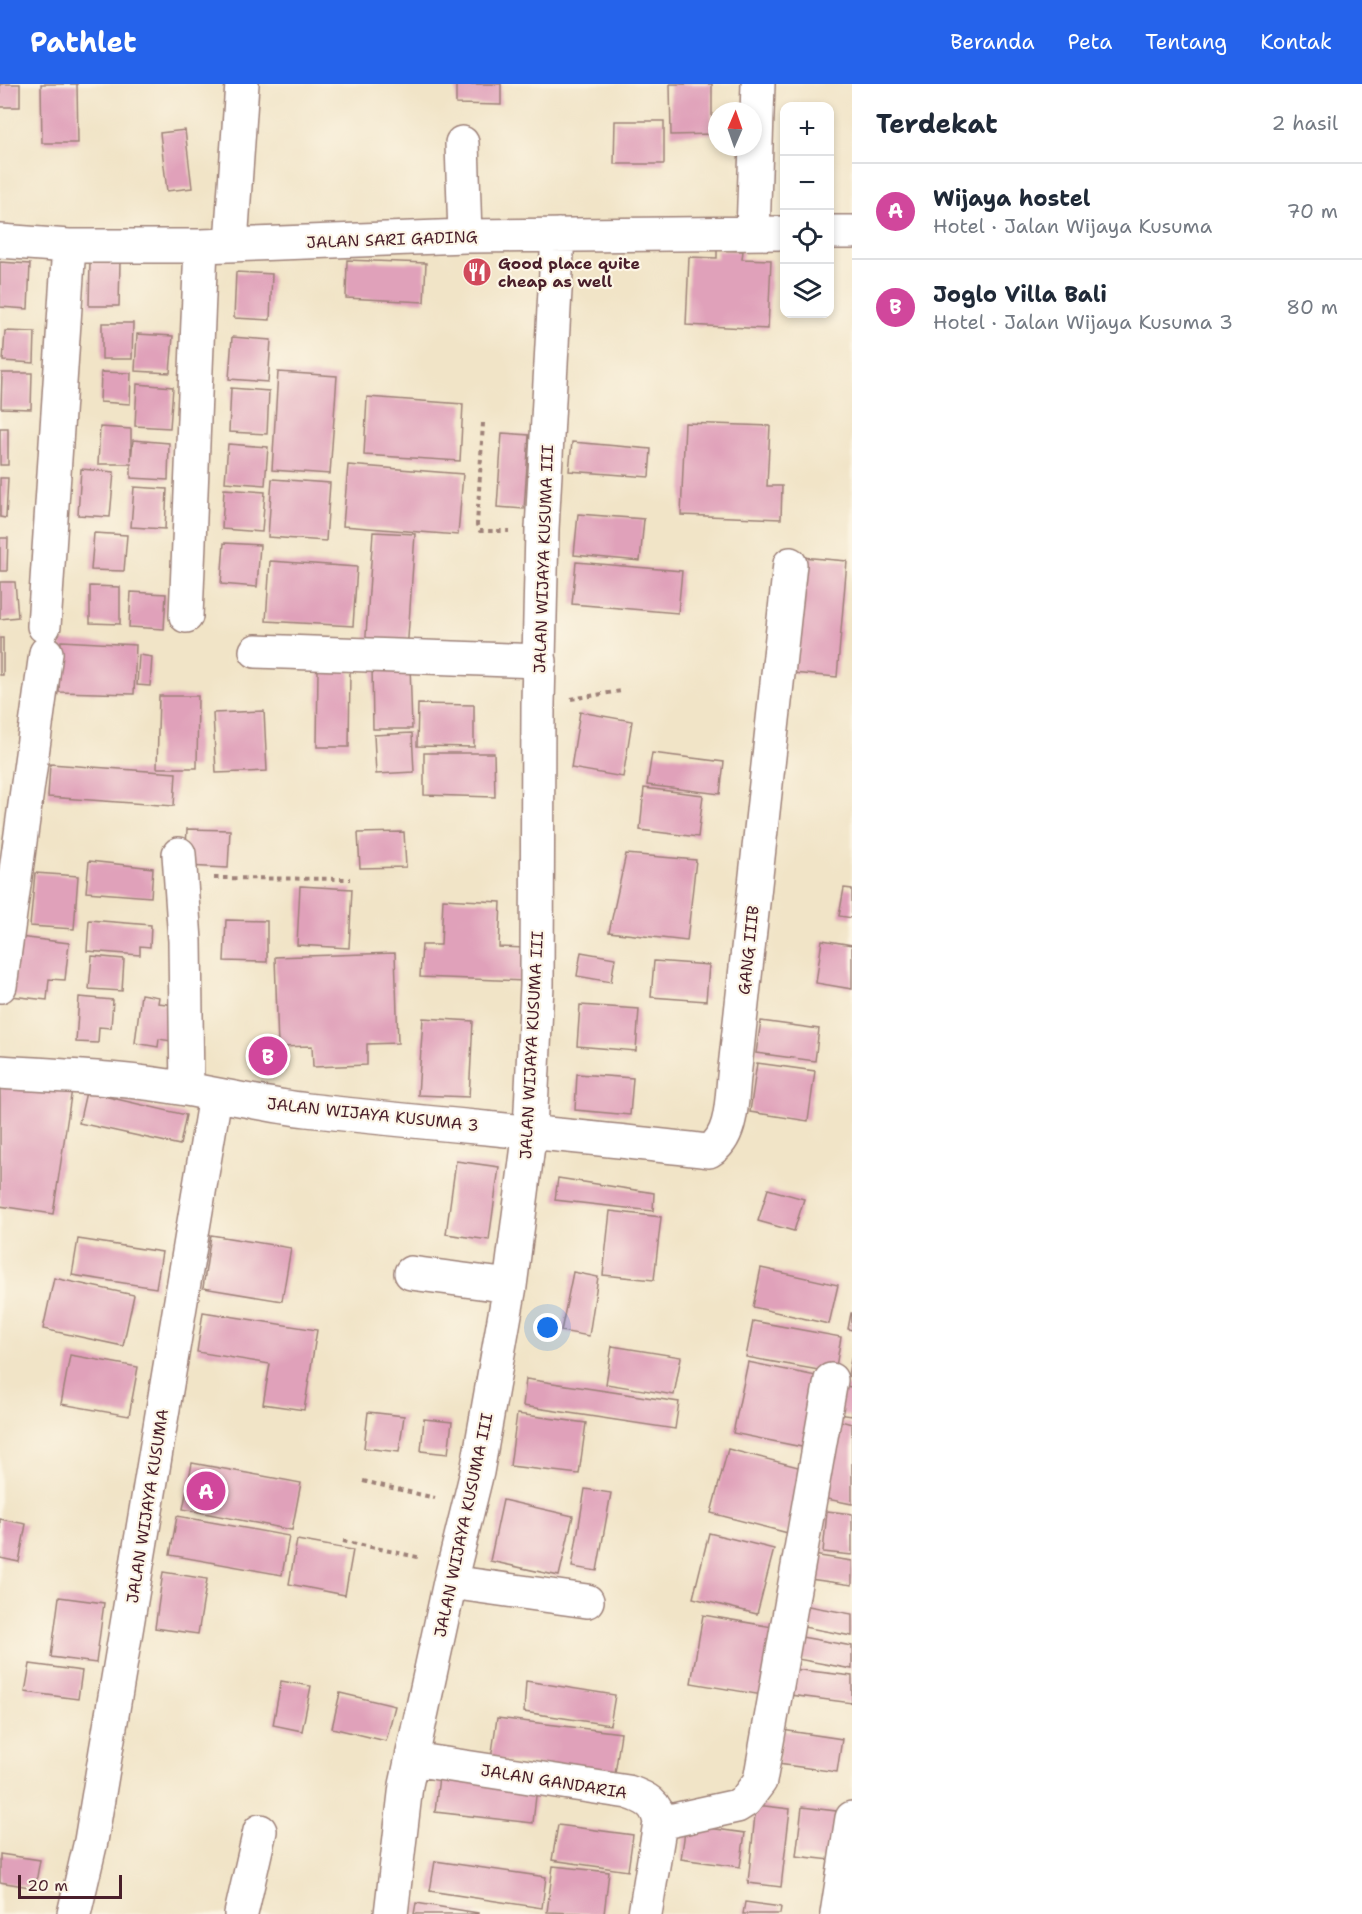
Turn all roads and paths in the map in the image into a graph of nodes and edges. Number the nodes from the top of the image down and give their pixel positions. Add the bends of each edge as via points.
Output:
1 (242, 84) edge
2 (758, 84) edge
3 (462, 143) dead end
4 (834, 232) edge
5 (852, 232) edge
6 (769, 233) edge
7 (558, 235) junction
8 (465, 236) junction
9 (0, 242) edge
10 (216, 245) junction
11 (69, 246) junction
12 (483, 423) dead end
13 (542, 529) junction
14 (790, 564) dead end
15 (186, 616) dead end
16 (256, 651) dead end
17 (540, 662) junction
18 (621, 691) dead end
19 (538, 704) junction
20 (180, 866) joint
21 (350, 879) dead end
22 (0, 986) edge
23 (0, 1072) edge
24 (201, 1092) junction
25 (530, 1130) junction
26 (411, 1273) dead end
27 (510, 1286) junction
28 (831, 1380) dead end
29 (363, 1481) dead end
30 (469, 1506) junction
31 (343, 1541) dead end
32 (452, 1573) junction
33 (587, 1601) dead end
34 (412, 1759) junction
35 (852, 1818) edge
36 (660, 1823) junction
37 (260, 1831) dead end
38 (847, 1876) edge
39 (74, 1914) edge
40 (242, 1914) edge
41 (391, 1914) edge
42 (645, 1914) edge
43 (837, 1914) edge

1 - 10 street
2 - 6 street
3 - 8 street
4 - 5 street
6 - 7 street, JALAN SARI GADING
7 - 8 street, JALAN SARI GADING
7 - 13 street, JALAN WIJAYA KUSUMA III
8 - 10 street, JALAN SARI GADING
9 - 11 street, JALAN SARI GADING
10 - 11 street, JALAN SARI GADING
10 - 15 street
11 - 22 street via 45,640
12 - 13 path via 477,525 480,531
13 - 17 street, JALAN WIJAYA KUSUMA III
14 - 25 street, GANG IIIB via 726,1134 709,1151
16 - 17 street
17 - 19 street, JALAN WIJAYA KUSUMA III
18 - 19 path
19 - 25 street, JALAN WIJAYA KUSUMA III via 537,985
20 - 21 path
20 - 24 street, JALAN WIJAYA KUSUMA
23 - 24 street, JALAN WIJAYA KUSUMA 3 via 99,1078
24 - 25 street, JALAN WIJAYA KUSUMA 3 via 305,1110
24 - 39 street, JALAN WIJAYA KUSUMA via 91,1841
25 - 27 street, JALAN WIJAYA KUSUMA III
26 - 27 street
27 - 30 street, JALAN WIJAYA KUSUMA III
28 - 36 street via 760,1781 746,1801 737,1806
29 - 30 path
30 - 32 street, JALAN WIJAYA KUSUMA III
31 - 32 path
32 - 33 street
32 - 34 street, JALAN WIJAYA KUSUMA III
34 - 36 street, JALAN GANDARIA via 628,1792 646,1798 658,1810
34 - 41 street, JALAN WIJAYA KUSUMA III
35 - 38 street
36 - 42 street
37 - 40 street
38 - 43 street

